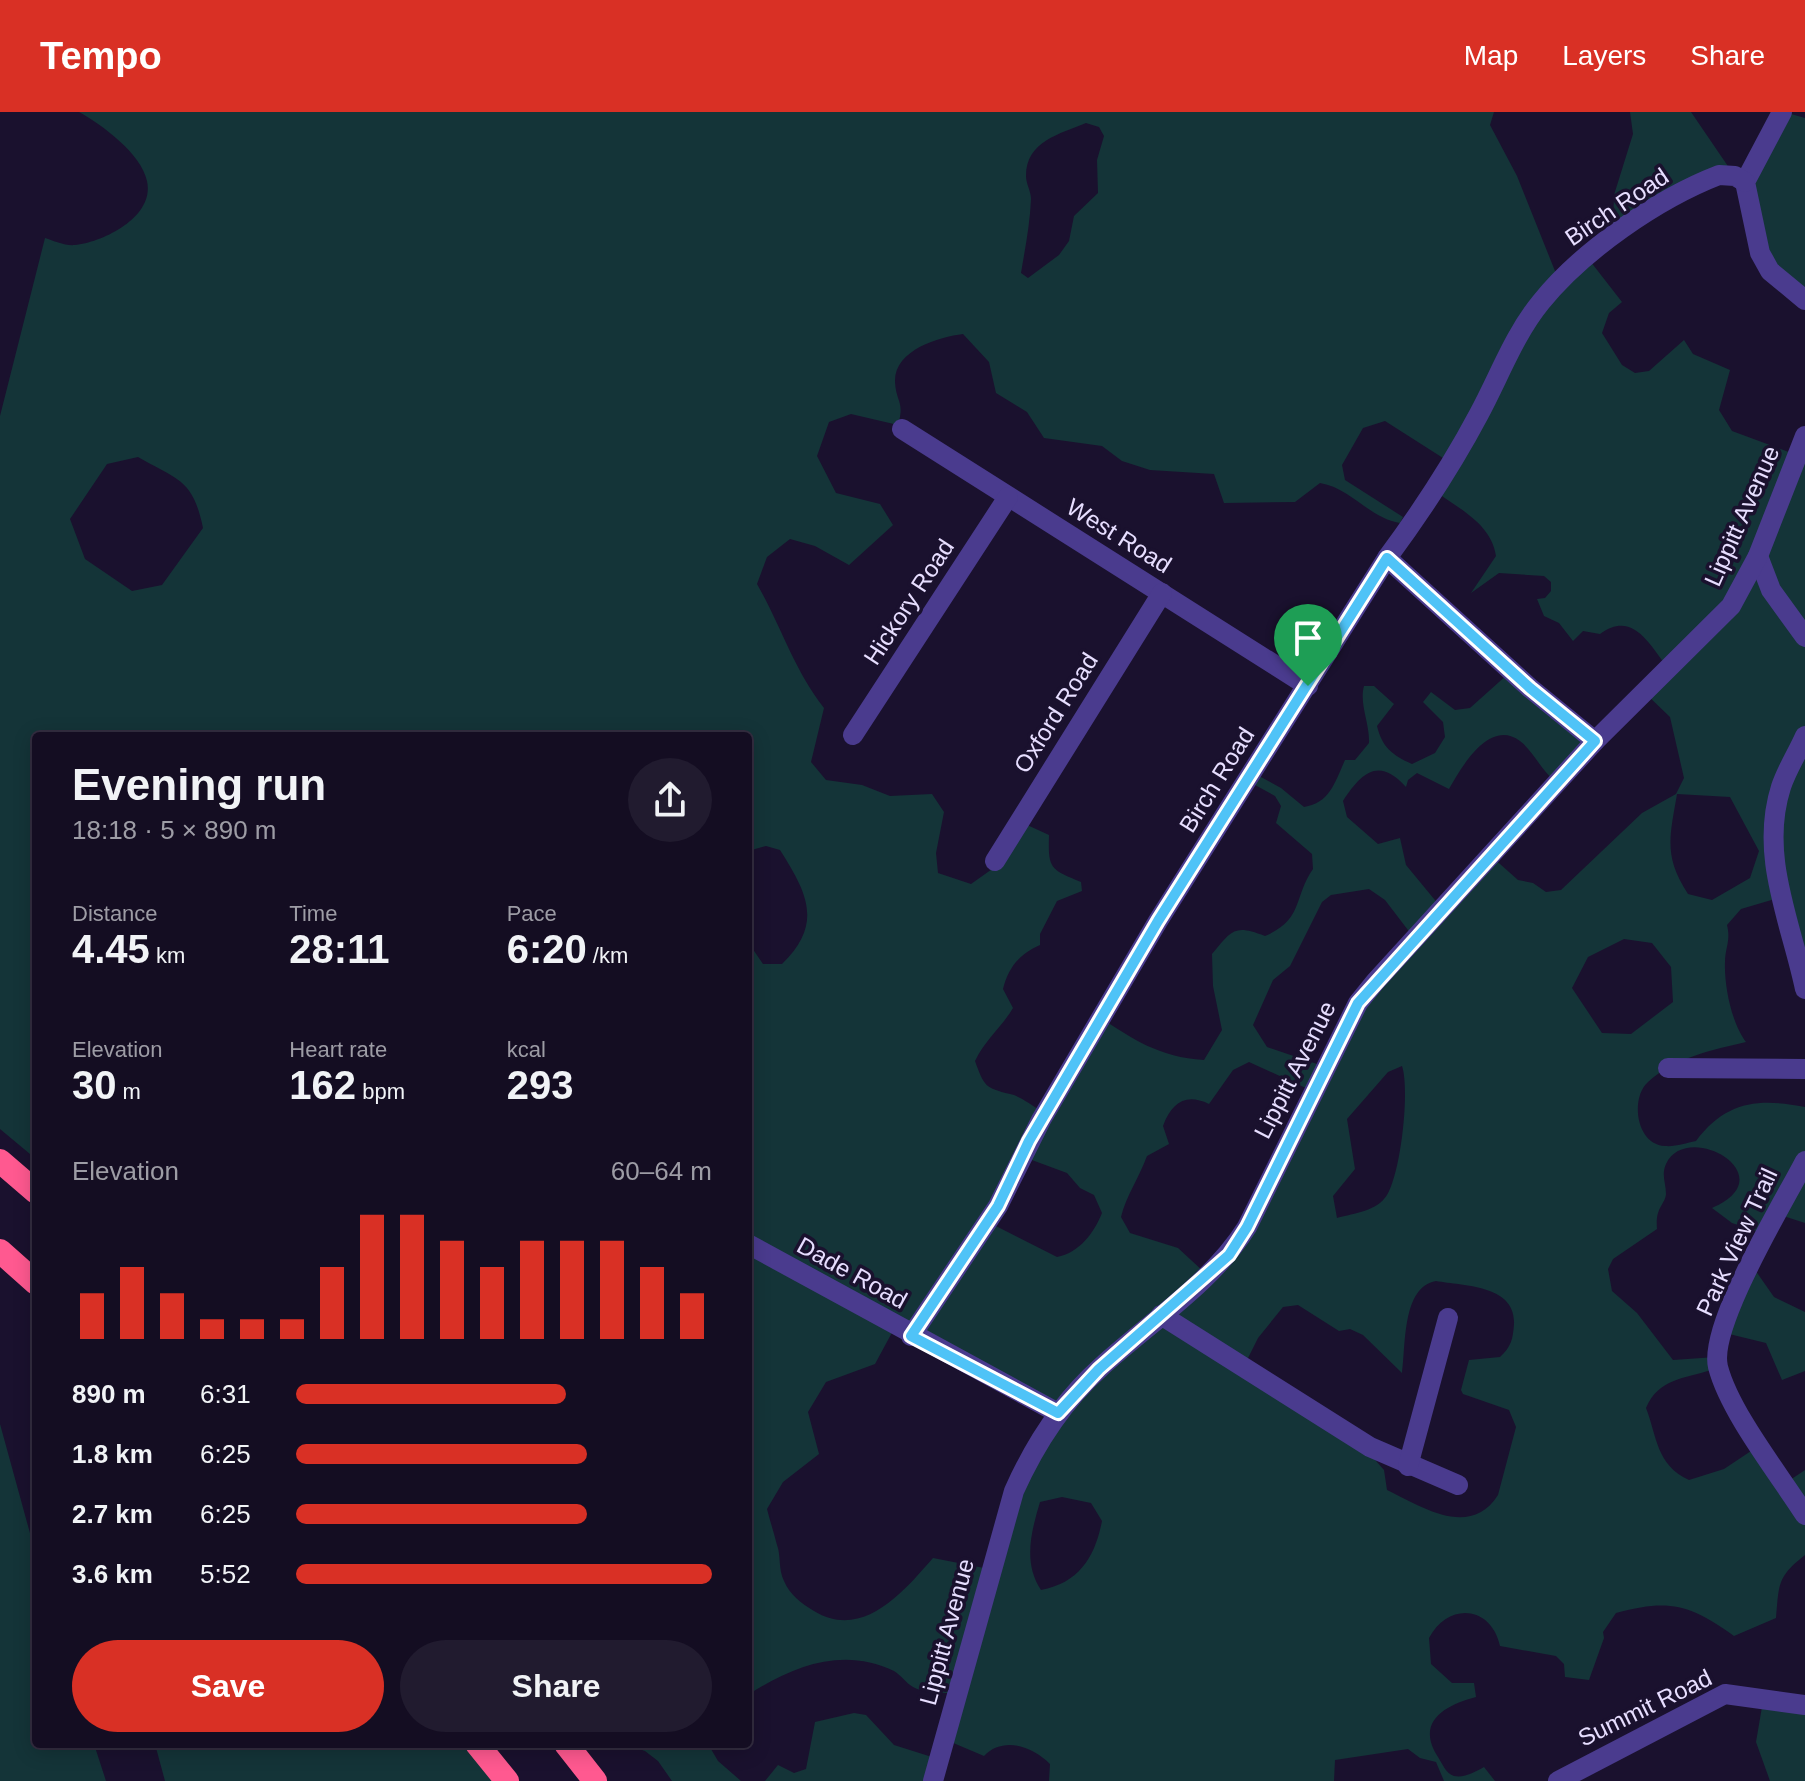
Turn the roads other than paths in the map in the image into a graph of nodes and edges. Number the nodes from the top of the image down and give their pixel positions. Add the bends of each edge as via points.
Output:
1 (1782, 112) edge
2 (1745, 182) junction
3 (1805, 300) edge
4 (902, 429) dead end
5 (1805, 436) edge
6 (1008, 497) junction
7 (1758, 556) junction
8 (1387, 558) junction
9 (1162, 593) junction
10 (1805, 637) edge
11 (1308, 686) junction
12 (853, 735) dead end
13 (1805, 736) edge
14 (1595, 741) junction
15 (995, 861) dead end
16 (1805, 989) edge
17 (1668, 1068) dead end
18 (1805, 1069) edge
19 (0, 1161) edge
20 (1805, 1161) edge
21 (32, 1189) edge
22 (752, 1246) edge
23 (0, 1251) edge
24 (32, 1279) edge
25 (1161, 1315) junction
26 (1448, 1318) dead end
27 (911, 1336) junction
28 (1058, 1413) junction
29 (1408, 1466) junction
30 (1458, 1485) dead end
31 (1805, 1515) edge
32 (1805, 1705) edge
33 (480, 1748) edge
34 (569, 1748) edge
35 (507, 1781) edge
36 (595, 1781) edge
37 (933, 1781) edge
38 (1558, 1781) edge

1 - 2 street
2 - 3 street via 1760,253 1770,271
2 - 8 street, Birch Road via 1726,174 1711,178 1575,265 1528,320 1465,441
4 - 6 street, West Road
5 - 7 street, Lippitt Avenue
6 - 9 street, West Road
6 - 12 street, Hickory Road
7 - 10 street via 1771,590
7 - 14 street, Lippitt Avenue via 1716,625
8 - 11 street, Birch Road
8 - 14 street
9 - 11 street, West Road
9 - 15 street, Oxford Road
11 - 27 street, Birch Road via 1158,921 1029,1141 998,1206
13 - 16 street via 1781,788 1772,839 1775,873
14 - 25 street, Lippitt Avenue via 1358,1003 1247,1227 1229,1255
17 - 18 street
19 - 21 highway
20 - 31 street, Park View Trail via 1735,1299 1717,1351 1718,1367 1746,1424
22 - 27 street, Dade Road
23 - 24 highway
25 - 28 street, Lippitt Avenue
25 - 29 street
26 - 29 street
27 - 28 street, Dade Road
28 - 37 street, Lippitt Avenue via 1014,1491
29 - 30 street
32 - 38 street, Summit Road via 1725,1694
33 - 35 highway
34 - 36 highway

